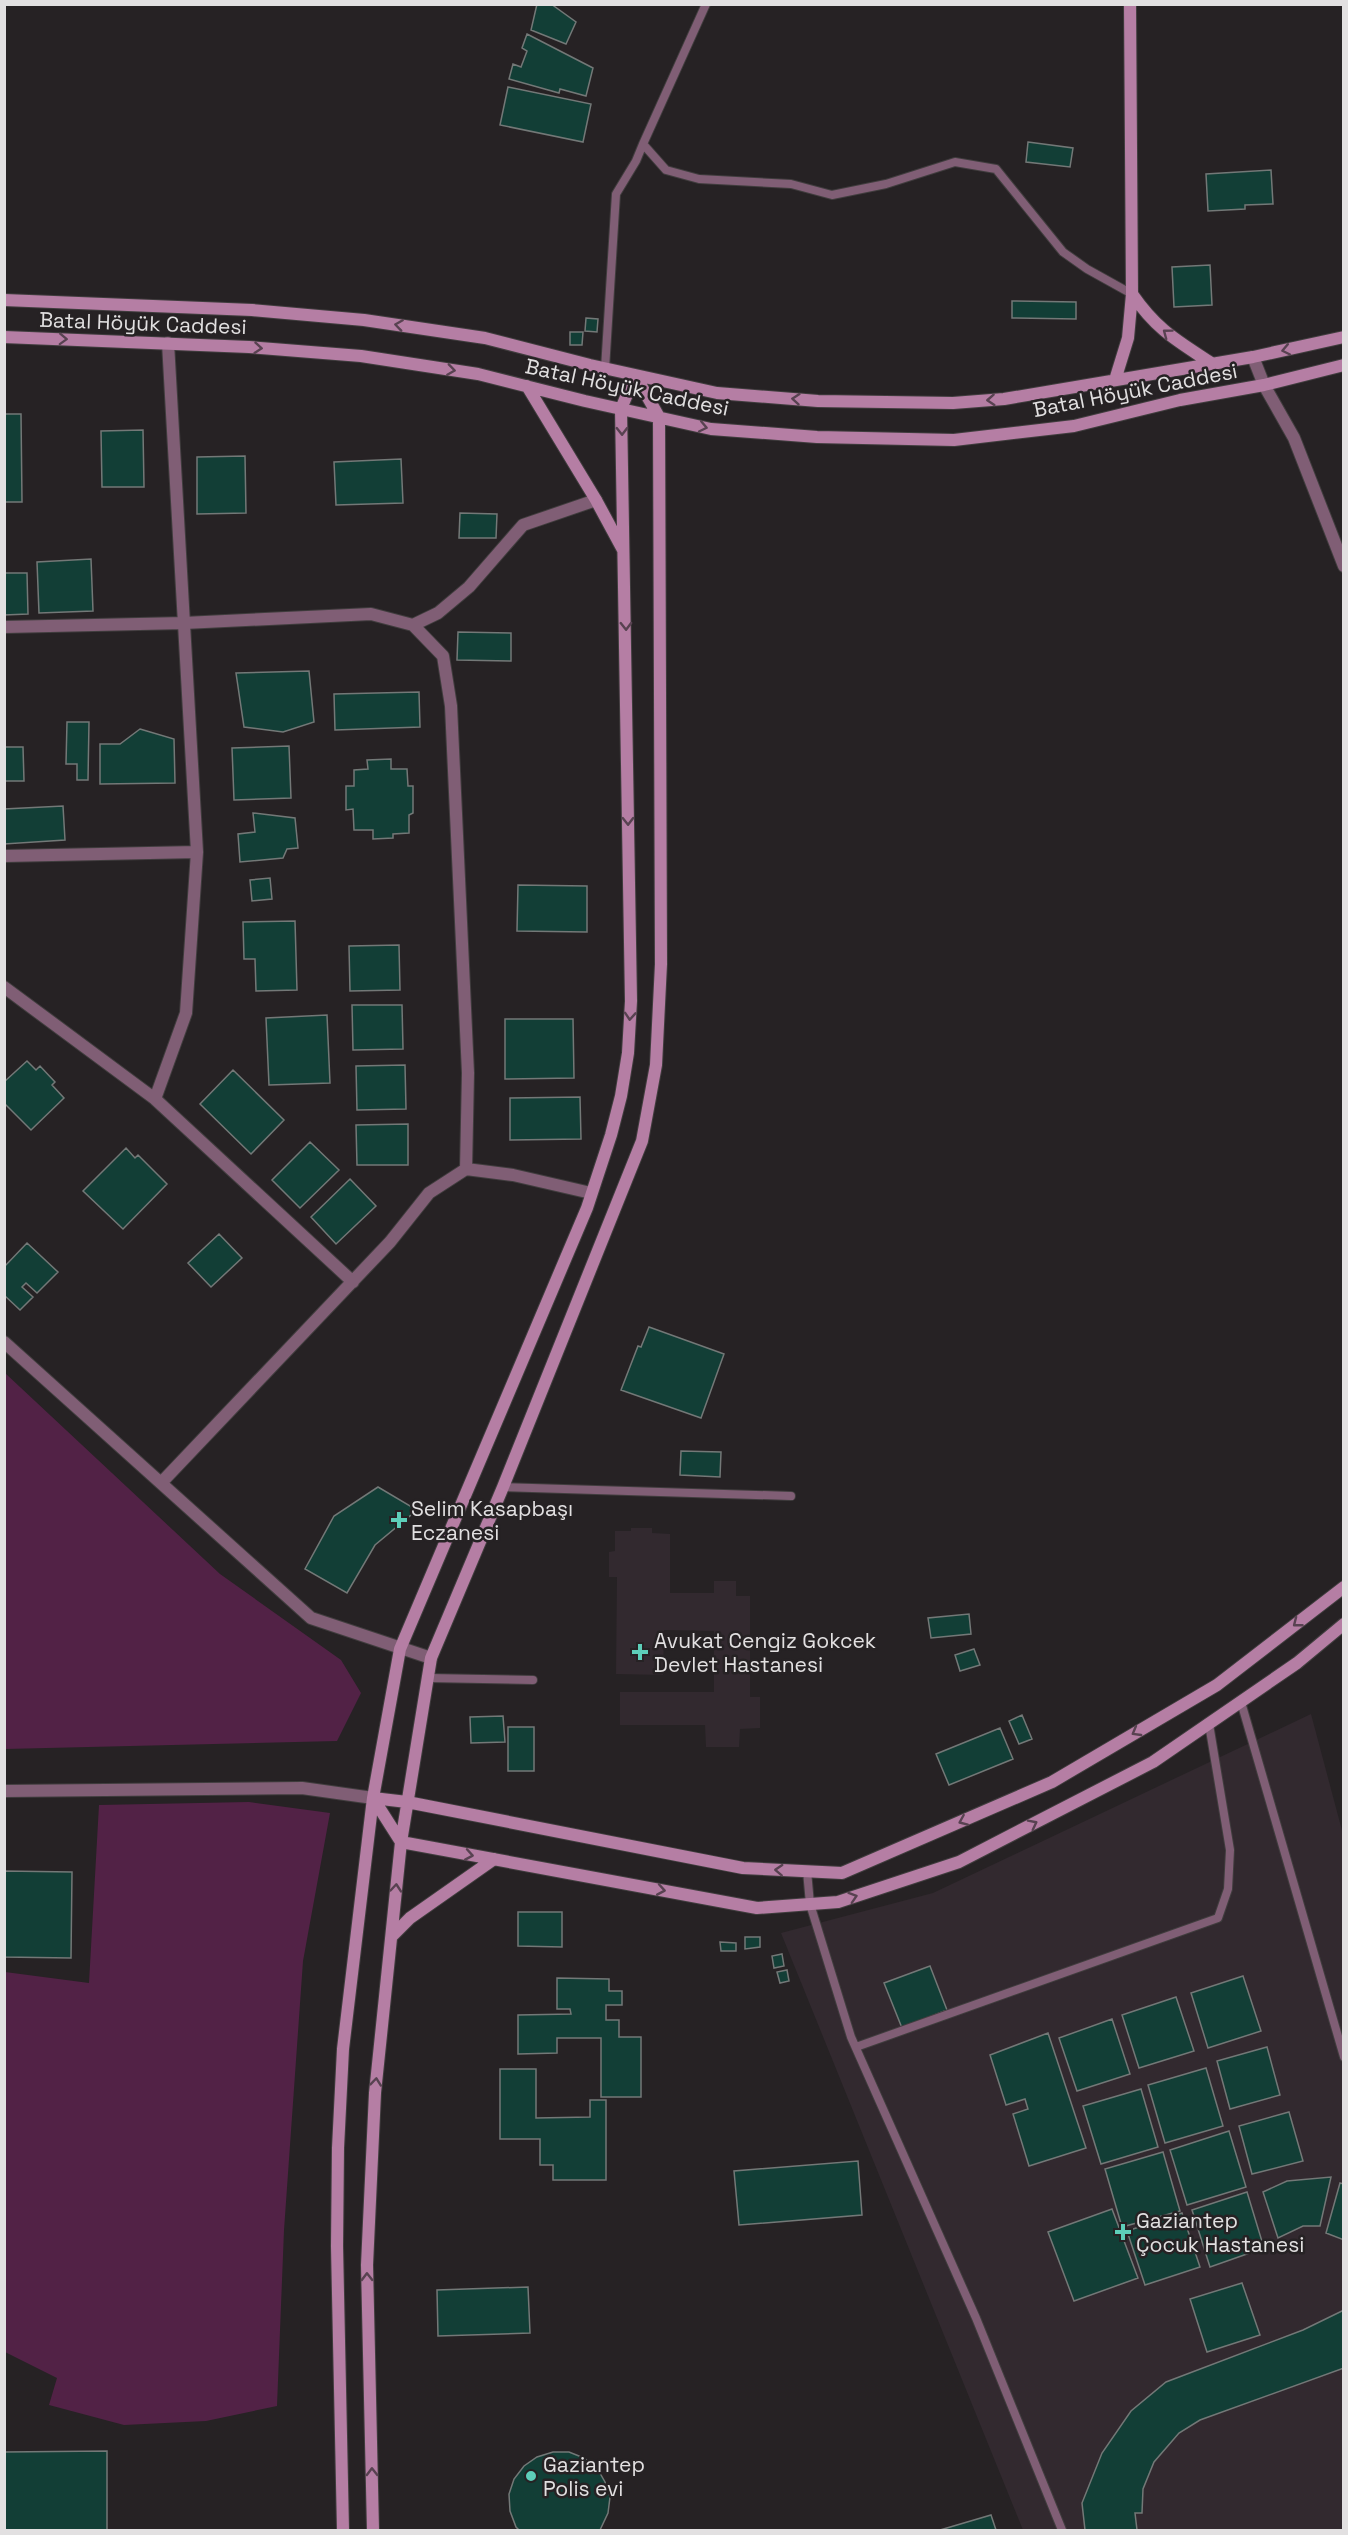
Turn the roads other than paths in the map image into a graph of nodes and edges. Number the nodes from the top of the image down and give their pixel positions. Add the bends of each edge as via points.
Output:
1 (706, 4) edge
2 (1130, 4) edge
3 (643, 144) junction
4 (1132, 294) junction
5 (4, 300) edge
6 (4, 337) edge
7 (1344, 337) edge
8 (168, 344) junction
9 (1254, 357) junction
10 (1211, 363) junction
11 (1344, 365) edge
12 (605, 369) junction
13 (635, 375) junction
14 (1115, 380) junction
15 (1264, 385) junction
16 (527, 386) junction
17 (621, 409) junction
18 (659, 417) junction
19 (596, 500) junction
20 (625, 552) junction
21 (1344, 566) edge
22 (184, 623) junction
23 (413, 625) junction
24 (4, 627) edge
25 (197, 852) junction
26 (4, 856) edge
27 (4, 987) edge
28 (155, 1099) junction
29 (466, 1168) junction
30 (591, 1193) junction
31 (353, 1282) junction
32 (4, 1342) edge
33 (161, 1483) junction
34 (503, 1487) junction
35 (791, 1496) dead end
36 (1344, 1587) edge
37 (1344, 1624) edge
38 (400, 1649) junction
39 (431, 1658) junction
40 (428, 1678) junction
41 (533, 1680) dead end
42 (1241, 1702) junction
43 (1209, 1724) junction
44 (4, 1791) edge
45 (373, 1798) junction
46 (407, 1802) junction
47 (400, 1842) junction
48 (494, 1859) junction
49 (807, 1871) junction
50 (810, 1904) junction
51 (392, 1936) junction
52 (856, 2047) junction
53 (1344, 2057) edge
54 (343, 2530) edge
55 (373, 2530) edge
56 (1062, 2530) edge

1 - 3 lane
2 - 4 street
3 - 4 lane via 666,170 699,179 791,184 832,195 886,184 956,162 996,169 1063,252
3 - 12 lane via 616,194
10 -> 4 street via 1163,331
4 - 14 street via 1128,338
12 -> 5 street, Batal Höyük Caddesi via 485,338 364,320 252,310
6 -> 8 street, Batal Höyük Caddesi
7 -> 9 street, Batal Höyük Caddesi
8 -> 16 street, Batal Höyük Caddesi via 361,356 478,374
8 - 22 street
9 - 10 street, Batal Höyük Caddesi
9 - 15 street
10 - 14 street, Batal Höyük Caddesi
11 - 15 street, Batal Höyük Caddesi
12 - 13 street, Batal Höyük Caddesi
14 -> 13 street, Batal Höyük Caddesi via 1004,399 953,403 818,401 717,393
13 - 17 street
13 - 18 street
18 -> 15 street, Batal Höyük Caddesi via 711,429 817,438 954,440 1074,426 1180,400
15 - 21 street via 1294,438
16 - 17 street, Batal Höyük Caddesi
16 - 19 street
17 - 18 street, Batal Höyük Caddesi
17 -> 20 street
18 - 34 street via 661,964 656,1065 642,1141
19 - 20 street
19 - 23 street via 523,525 469,587 438,613
20 -> 30 street via 631,1001 621,1096
22 - 23 street via 371,614
22 - 24 street
22 - 25 street
23 - 29 street via 443,656 451,706 468,1073
25 - 26 street
25 - 28 street via 186,1013
27 - 28 street
28 - 31 street
29 - 30 street via 513,1174
29 - 31 street via 429,1193
30 - 38 street
31 - 33 street
32 - 33 street
33 - 38 street via 311,1618
34 - 35 lane
34 - 39 street
36 -> 49 street via 1216,1685 1052,1782 842,1873
37 - 42 street via 1297,1664
38 - 39 street
38 - 45 street
39 - 40 street
40 - 41 lane
40 - 46 street
42 - 43 street
42 - 53 lane
50 -> 43 street via 838,1902 959,1862 1153,1762
43 - 52 lane via 1230,1850 1228,1889 1218,1917
44 - 45 street via 302,1788
45 - 46 street
45 - 47 street
45 - 54 street via 343,2049 338,2148
46 - 47 street
49 -> 46 street via 743,1868
47 -> 48 street
51 -> 47 street
48 -> 50 street via 757,1908
48 - 51 street via 410,1918
49 - 50 lane
50 - 52 lane
55 -> 51 street via 367,2265 369,2176
52 - 56 lane via 976,2318

